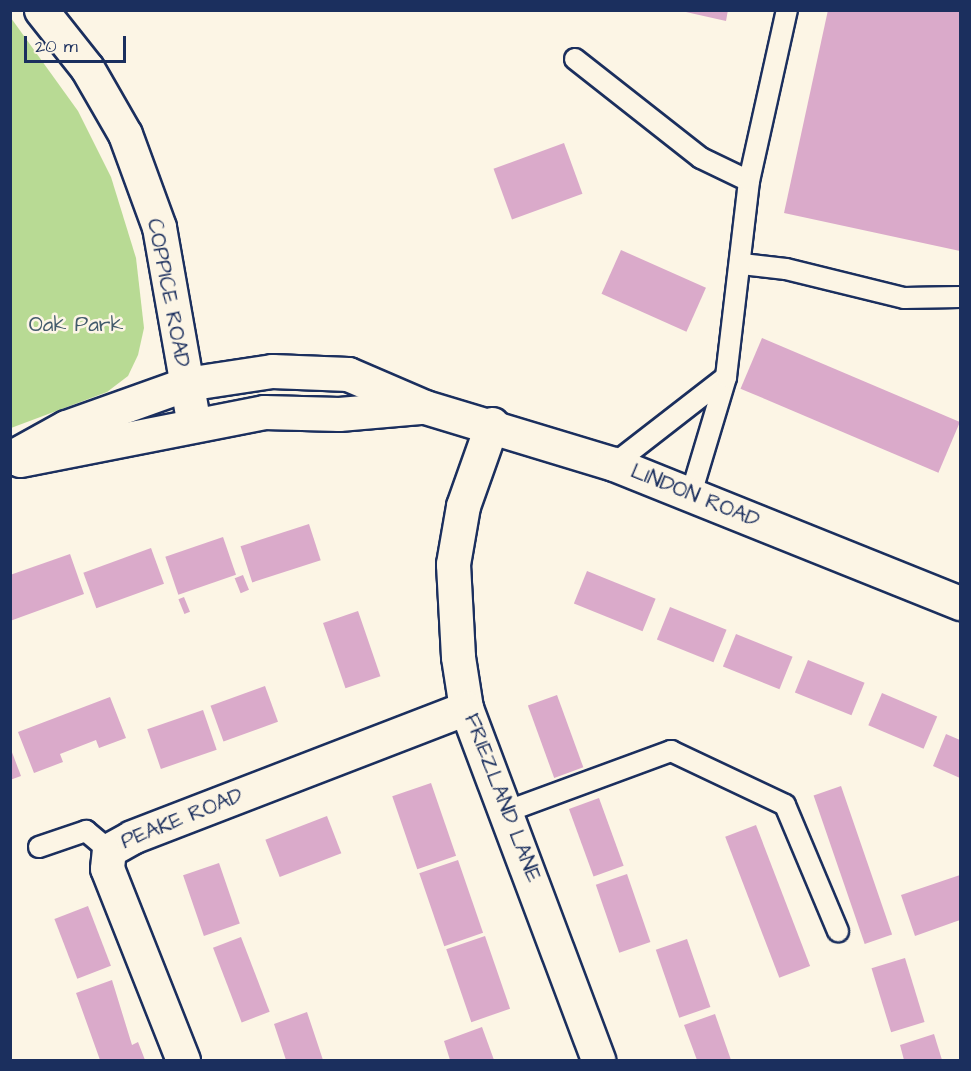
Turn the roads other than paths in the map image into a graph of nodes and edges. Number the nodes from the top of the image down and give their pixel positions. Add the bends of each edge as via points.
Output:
1 (41, 10) edge
2 (787, 10) edge
3 (575, 59) dead end
4 (749, 181) junction
5 (742, 264) junction
6 (960, 297) edge
7 (726, 377) junction
8 (186, 384) junction
9 (425, 407) junction
10 (492, 424) junction
11 (194, 425) junction
12 (10, 459) edge
13 (614, 464) junction
14 (691, 494) junction
15 (960, 603) edge
16 (466, 708) junction
17 (508, 811) junction
18 (39, 847) dead end
19 (110, 850) junction
20 (838, 931) dead end
21 (183, 1060) edge
22 (598, 1060) edge

1 - 8 main road, COPPICE ROAD via 87,68 125,134 159,228
2 - 4 lane
3 - 4 lane via 701,158
4 - 5 lane
5 - 6 lane via 786,269 904,298
5 - 7 lane
7 - 13 lane
7 - 14 lane
8 - 9 main road, LINDON ROAD via 272,371 348,374
8 - 11 main road, COPPICE ROAD
8 - 12 main road, LINDON ROAD via 66,427
9 - 10 main road, LINDON ROAD
9 - 11 main road, LINDON ROAD via 339,414 264,412
10 - 13 main road, LINDON ROAD
10 - 16 main road, FRIEZLAND LANE via 463,506 453,564 458,657
11 - 12 main road, LINDON ROAD
13 - 14 main road, LINDON ROAD
14 - 15 main road, LINDON ROAD
16 - 17 main road, FRIEZLAND LANE
16 - 19 main road, PEAKE ROAD
17 - 20 lane via 671,751 785,805
17 - 22 main road, FRIEZLAND LANE
18 - 19 lane via 86,831
19 - 21 main road, PEAKE ROAD via 107,868

